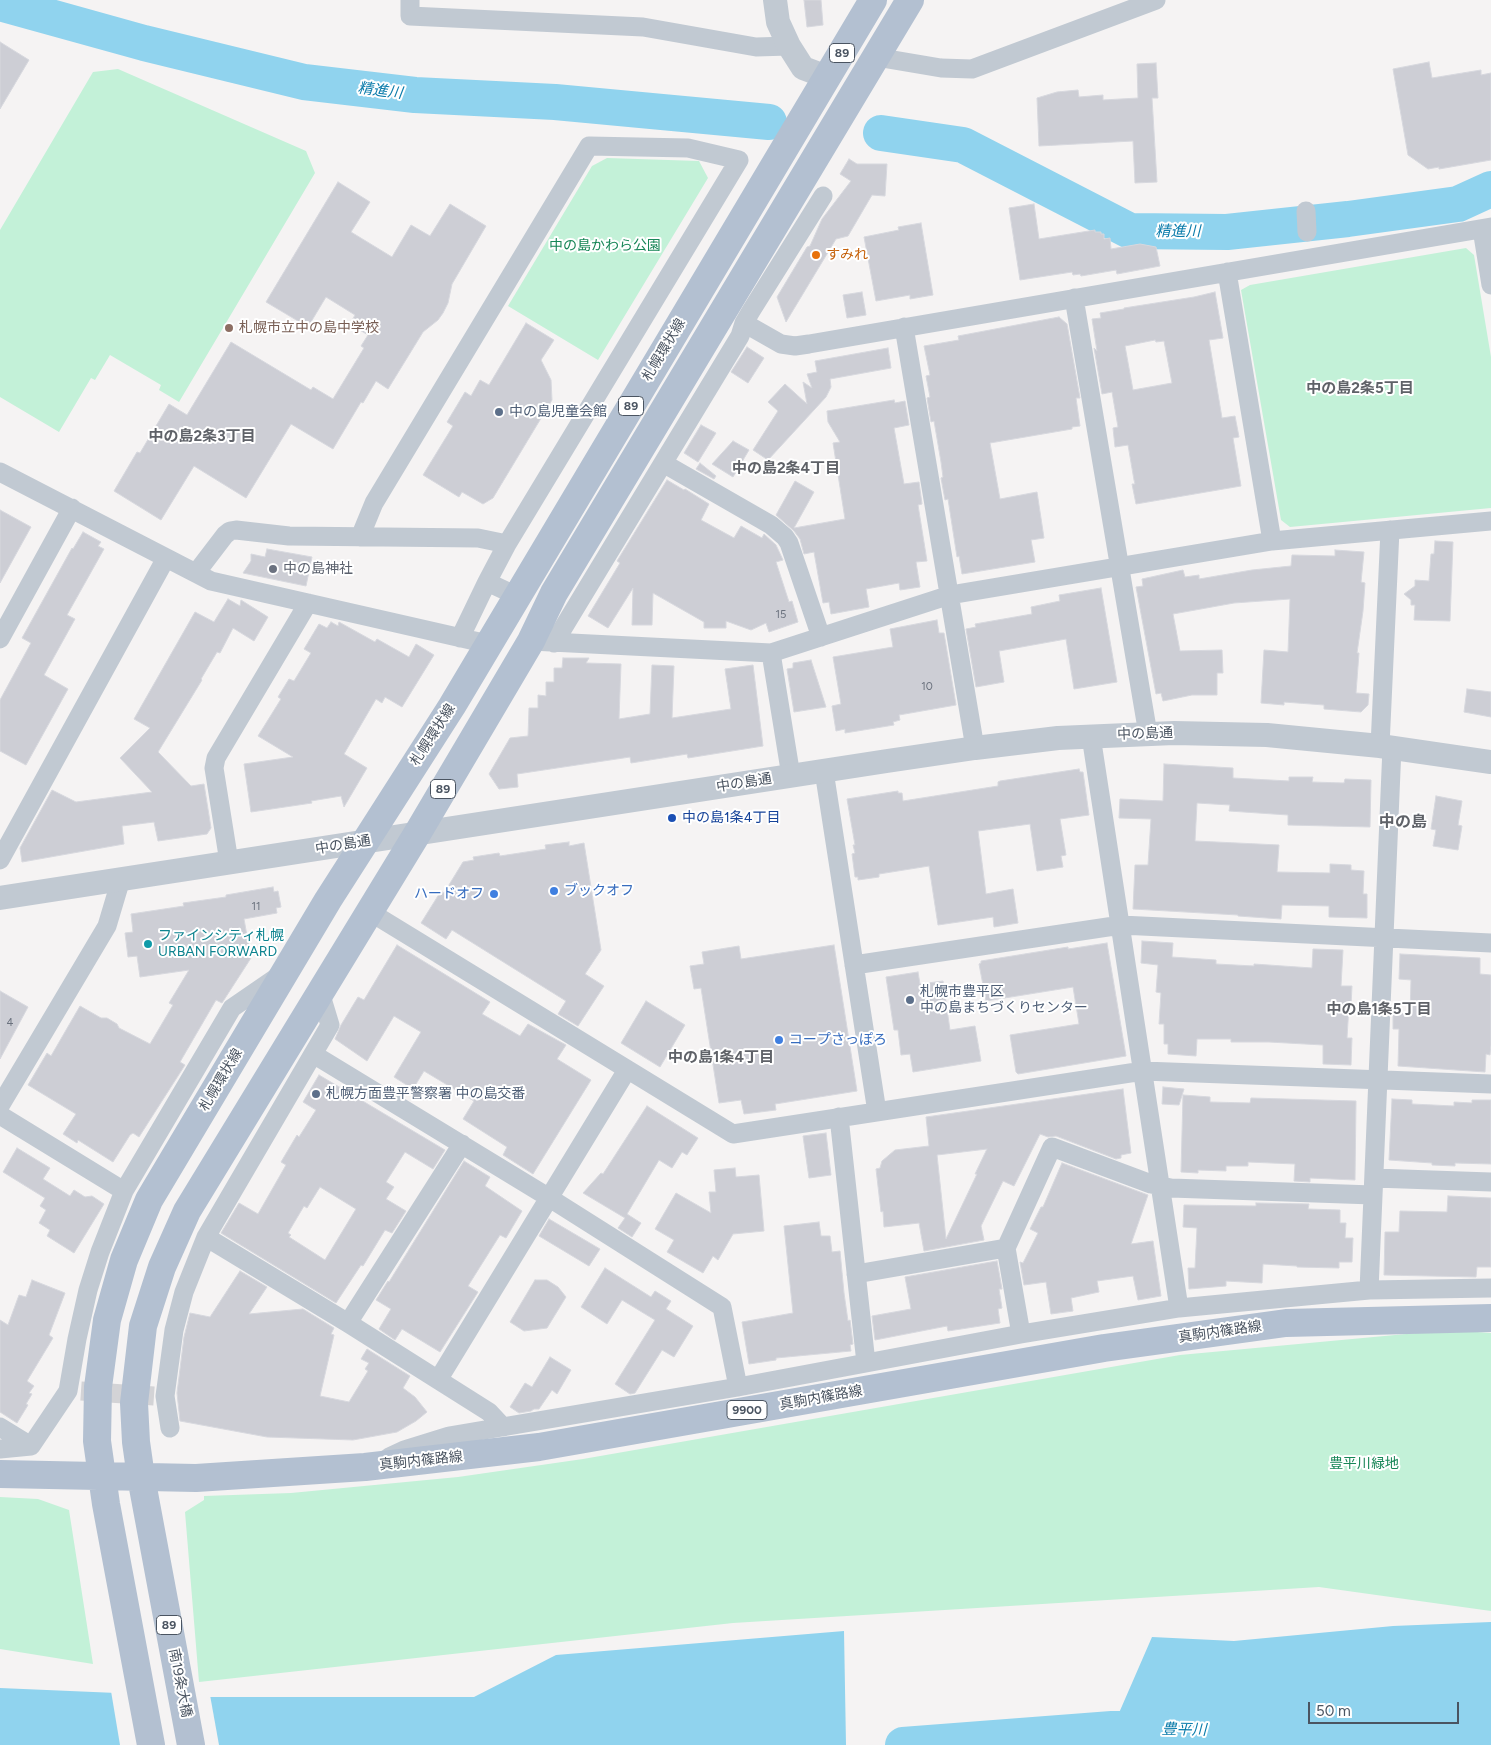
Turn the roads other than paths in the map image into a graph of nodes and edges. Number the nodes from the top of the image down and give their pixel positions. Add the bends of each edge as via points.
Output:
1 (410, 0) edge
2 (775, 0) edge
3 (873, 0) edge
4 (910, 0) edge
5 (1156, 0) edge
6 (789, 46) junction
7 (876, 57) junction
8 (827, 77) junction
9 (823, 196) dead end
10 (1306, 211) dead end
11 (1486, 228) edge
12 (1307, 232) dead end
13 (1226, 272) junction
14 (1491, 284) edge
15 (1074, 298) junction
16 (744, 323) junction
17 (904, 327) junction
18 (663, 463) junction
19 (0, 472) edge
20 (72, 508) junction
21 (1491, 521) edge
22 (1390, 530) junction
23 (360, 537) junction
24 (1272, 541) junction
25 (507, 544) junction
26 (166, 558) junction
27 (1120, 566) junction
28 (196, 573) junction
29 (487, 582) junction
30 (950, 595) junction
31 (517, 596) junction
32 (308, 603) junction
33 (821, 637) junction
34 (460, 638) junction
35 (0, 639) edge
36 (542, 642) junction
37 (488, 644) junction
38 (771, 653) junction
39 (1148, 734) junction
40 (1091, 736) junction
41 (1386, 746) junction
42 (975, 748) junction
43 (1491, 762) edge
44 (824, 771) junction
45 (791, 776) junction
46 (418, 834) junction
47 (365, 841) junction
48 (0, 860) edge
49 (229, 862) junction
50 (121, 879) junction
51 (0, 898) edge
52 (370, 912) junction
53 (1121, 925) junction
54 (1384, 938) junction
55 (1491, 943) edge
56 (854, 965) junction
57 (288, 969) junction
58 (320, 992) junction
59 (313, 1054) junction
60 (627, 1070) junction
61 (1143, 1071) junction
62 (1378, 1080) junction
63 (1491, 1084) edge
64 (0, 1106) edge
65 (877, 1112) junction
66 (0, 1115) edge
67 (840, 1118) junction
68 (462, 1144) junction
69 (1491, 1182) edge
70 (1161, 1186) junction
71 (1373, 1186) junction
72 (124, 1191) junction
73 (548, 1197) junction
74 (206, 1237) junction
75 (1006, 1248) junction
76 (856, 1274) junction
77 (1491, 1288) edge
78 (1369, 1290) junction
79 (1179, 1308) junction
80 (1491, 1318) edge
81 (348, 1323) junction
82 (1021, 1334) junction
83 (866, 1363) junction
84 (438, 1380) junction
85 (738, 1387) junction
86 (503, 1427) junction
87 (0, 1428) edge
88 (170, 1428) dead end
89 (31, 1446) junction
90 (0, 1450) edge
91 (365, 1468) junction
92 (0, 1474) edge
93 (101, 1476) junction
94 (141, 1477) junction
95 (151, 1745) edge
96 (191, 1745) edge

1 - 6 street via 410,16 643,27 756,47
2 - 6 street via 778,22
3 - 8 main road, 札幌環状線 / 89
4 - 7 main road, 89
5 - 7 street via 972,69 941,68
6 - 8 street via 803,68
7 - 36 main road, 89 via 559,584
8 - 31 main road, 札幌環状線 / 89
9 - 16 street
10 - 12 street
11 - 13 street
11 - 14 street
13 - 15 street
13 - 24 street
15 - 17 street
15 - 27 street
16 - 17 street via 774,341 788,345
16 - 18 street via 740,336
17 - 30 street
18 - 33 street via 771,525 785,537
18 - 36 street
19 - 20 street
20 - 26 street
20 - 35 street
21 - 22 street
22 - 24 street
22 - 41 street
23 - 25 street via 478,538
23 - 25 street via 374,503 589,146 688,148 739,160
23 - 28 street via 230,531
24 - 27 street
25 - 29 street
26 - 28 street
26 - 48 street
27 - 30 street
27 - 39 street
28 - 32 street via 211,581
29 - 31 street
29 - 34 street
30 - 33 street
30 - 42 street
31 - 37 main road, 札幌環状線 / 89
32 - 34 street
32 - 49 street via 216,758 214,768
33 - 38 street
34 - 37 street
36 - 38 street
36 - 46 main road, 89
37 - 47 main road, 札幌環状線 / 89
38 - 45 street
39 - 40 street, 中の島通
39 - 41 street, 中の島通 via 1267,735
40 - 42 street, 中の島通
40 - 53 street
41 - 43 street, 中の島通
41 - 54 street
42 - 44 street, 中の島通
44 - 45 street, 中の島通
44 - 56 street
45 - 46 street, 中の島通
46 - 47 street, 中の島通
46 - 52 main road, 89
47 - 49 street, 中の島通
47 - 57 main road, 札幌環状線 / 89
49 - 50 street, 中の島通
50 - 51 street, 中の島通
50 - 64 street via 107,926
52 - 58 main road, 89
52 - 60 street
53 - 54 street
53 - 56 street
53 - 61 street
54 - 55 street
54 - 62 street
56 - 65 street
57 - 72 street via 232,1008
57 - 93 main road, 札幌環状線 / 89 via 149,1200 124,1260 107,1320 98,1387 97,1440
58 - 59 street via 330,1025
58 - 94 main road, 89 via 187,1211 162,1267 143,1326 134,1403
59 - 68 street
59 - 74 street
60 - 67 street via 733,1134
60 - 73 street
61 - 62 street
61 - 65 street
61 - 70 street
62 - 63 street
62 - 71 street
65 - 67 street
66 - 72 street
67 - 76 street
68 - 73 street
68 - 81 street
69 - 71 street
70 - 71 street
70 - 75 street via 1052,1148
70 - 79 street
71 - 78 street
72 - 89 street via 88,1290 77,1339 74,1391
73 - 84 street
73 - 85 street via 722,1307
74 - 81 street
74 - 88 street via 179,1309 160,1396
75 - 76 street
75 - 82 street
76 - 83 street
77 - 78 street
78 - 79 street
79 - 82 street
80 - 91 main road, 真駒内篠路線 / 9900 via 1286,1323 1104,1348 539,1446
81 - 84 street
82 - 83 street
83 - 85 street
84 - 86 street via 489,1412
85 - 86 street
86 - 91 street via 449,1436 404,1450
87 - 89 street
89 - 90 street
91 - 94 main road, 真駒内篠路線 / 9900 via 196,1478
92 - 93 main road, 真駒内篠路線 / 9900
93 - 94 main road, 真駒内篠路線 / 9900
93 - 95 main road, 札幌環状線 / 89
94 - 96 main road, 南19条大橋 / 89

